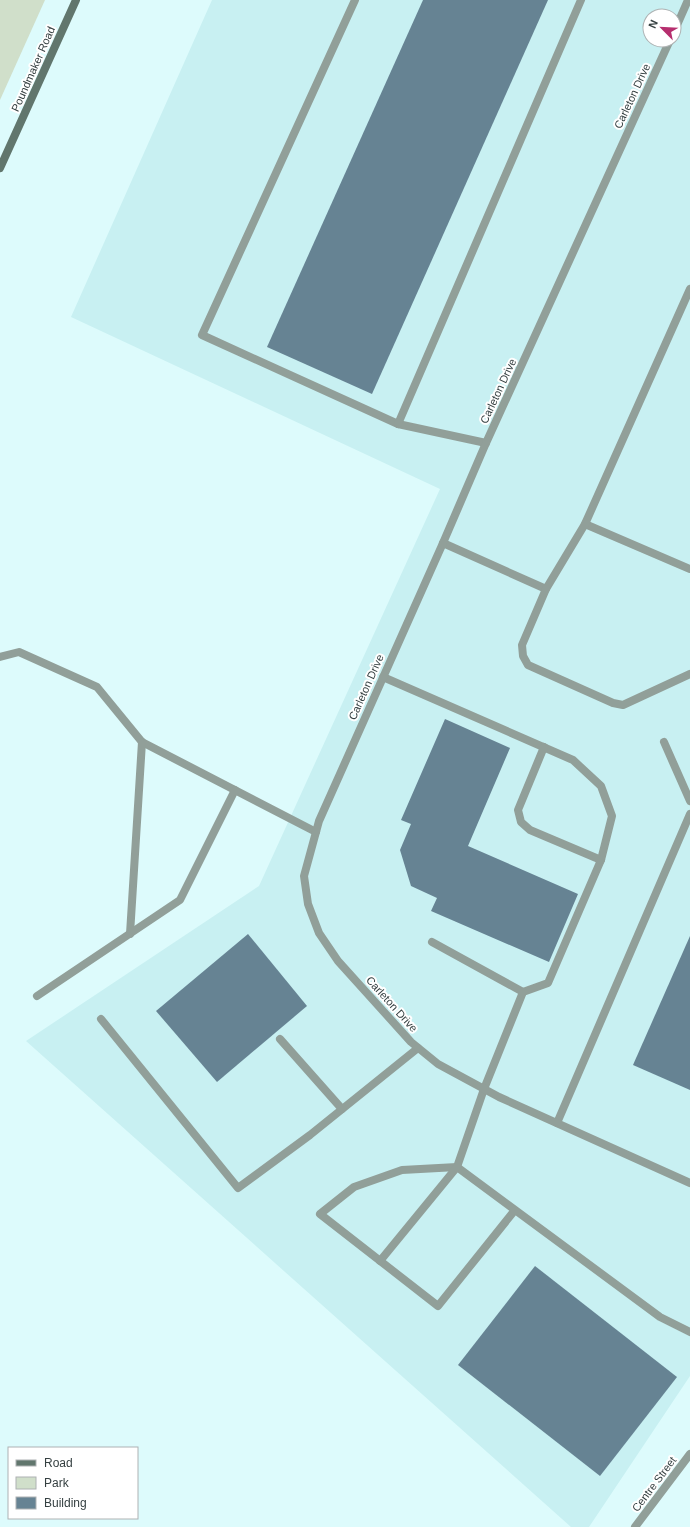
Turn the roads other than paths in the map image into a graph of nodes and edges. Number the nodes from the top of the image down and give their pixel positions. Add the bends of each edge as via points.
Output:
1 (76, 0) edge
2 (355, 0) edge
3 (581, 0) edge
4 (688, 0) edge
5 (682, 14) edge
6 (666, 48) edge
7 (0, 168) edge
8 (690, 289) edge
9 (398, 424) junction
10 (486, 443) junction
11 (585, 524) junction
12 (443, 543) junction
13 (690, 569) edge
14 (546, 589) junction
15 (0, 657) edge
16 (690, 674) edge
17 (383, 677) junction
18 (142, 742) junction
19 (664, 742) dead end
20 (544, 747) junction
21 (235, 790) junction
22 (690, 802) edge
23 (690, 814) edge
24 (316, 832) junction
25 (601, 860) junction
26 (130, 934) junction
27 (432, 942) dead end
28 (523, 992) junction
29 (37, 996) dead end
30 (101, 1019) dead end
31 (280, 1039) dead end
32 (418, 1048) junction
33 (484, 1089) junction
34 (342, 1109) junction
35 (557, 1123) junction
36 (457, 1167) junction
37 (690, 1183) edge
38 (515, 1210) junction
39 (380, 1261) junction
40 (690, 1332) edge
41 (690, 1454) edge
42 (635, 1527) edge

1 - 7 street, Poundmaker Road
2 - 9 street via 202,335
3 - 9 street
4 - 5 street
6 - 10 street, Carleton Drive
8 - 11 street
9 - 10 street
10 - 12 street, Carleton Drive
11 - 13 street
11 - 14 street
12 - 14 street
12 - 17 street, Carleton Drive
14 - 16 street via 522,645 523,656 528,665 622,705
15 - 18 street via 19,652 97,687
17 - 20 street
17 - 24 street, Carleton Drive via 319,820
18 - 21 street
18 - 26 street
19 - 22 street
20 - 25 street via 573,760 601,786 612,816
20 - 25 street via 518,810 521,822 530,830
21 - 24 street
21 - 26 street via 180,900
23 - 35 street
24 - 32 street, Carleton Drive via 304,876 308,904 319,933 338,961
25 - 28 street via 548,983
26 - 29 street
27 - 28 street
28 - 33 street
30 - 34 street via 238,1188
31 - 34 street
32 - 33 street, Carleton Drive via 438,1064
32 - 34 street
33 - 35 street, Carleton Drive
33 - 36 street
35 - 37 street, Carleton Drive
36 - 38 street
36 - 39 street
36 - 39 street via 402,1170 354,1187 320,1214
38 - 39 street via 438,1306
38 - 40 street via 660,1316
41 - 42 street, Centre Street

